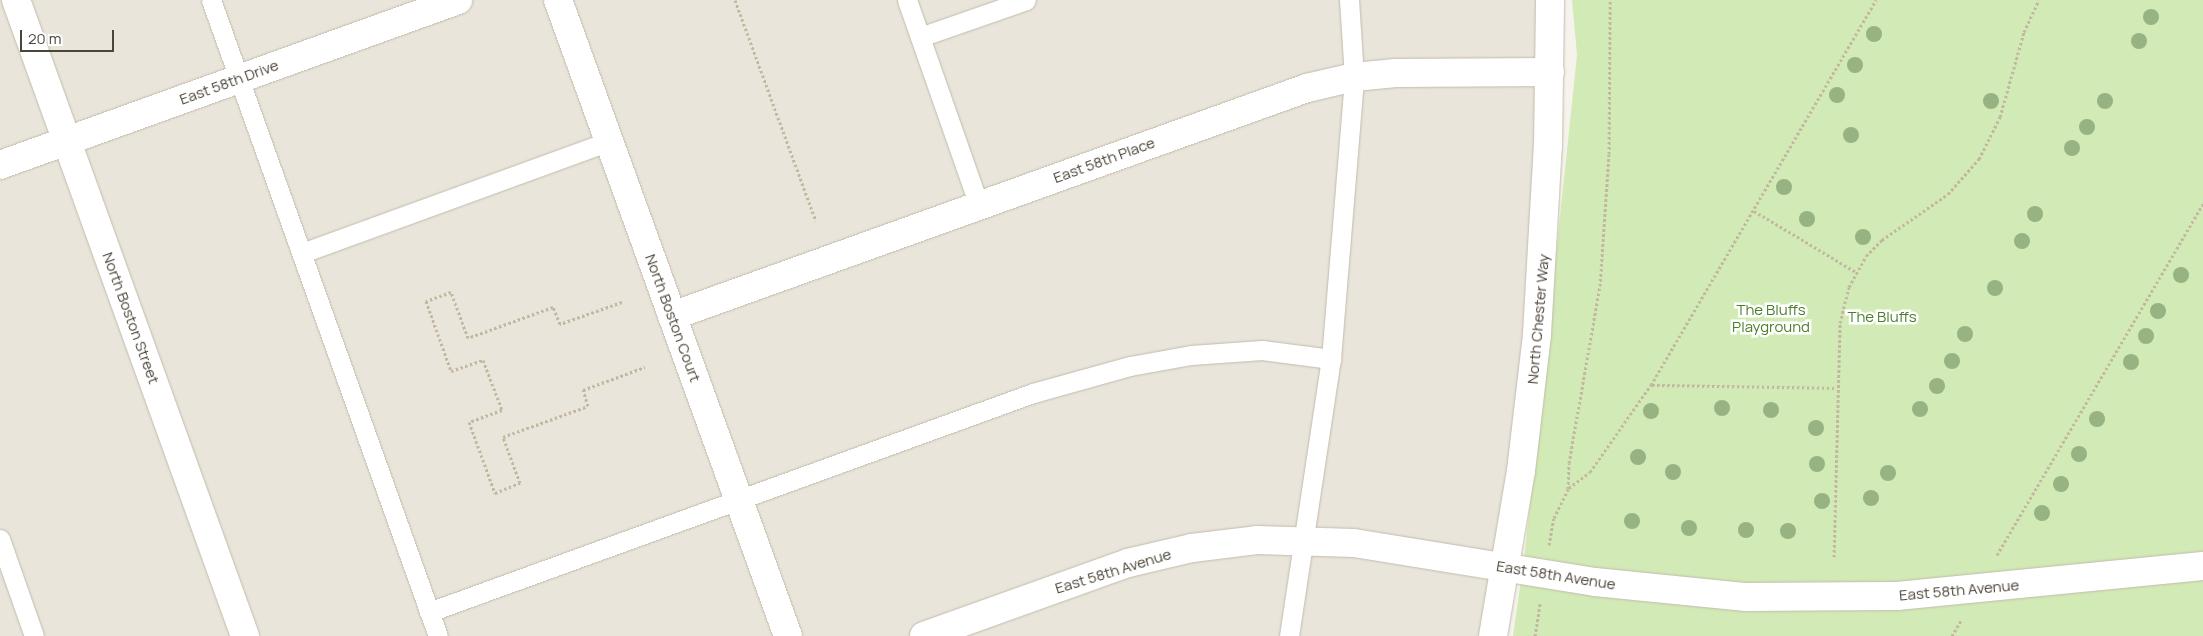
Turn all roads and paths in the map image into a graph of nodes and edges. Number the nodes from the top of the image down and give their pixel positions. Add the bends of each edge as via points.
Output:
1 (16, 0) edge
2 (210, 0) edge
3 (458, 0) edge
4 (558, 0) edge
5 (735, 0) edge
6 (907, 0) edge
7 (1026, 0) edge
8 (1349, 0) edge
9 (1550, 0) edge
10 (1610, 0) edge
11 (1876, 0) edge
12 (2038, 0) edge
13 (920, 37) junction
14 (1550, 72) junction
15 (1354, 77) junction
16 (239, 79) junction
17 (67, 141) junction
18 (609, 141) junction
19 (0, 165) edge
20 (2203, 204) edge
21 (979, 206) junction
22 (1754, 211) junction
23 (816, 221) dead end
24 (302, 253) junction
25 (1856, 272) junction
26 (622, 302) dead end
27 (672, 316) junction
28 (1332, 360) junction
29 (645, 367) dead end
30 (1651, 385) junction
31 (1837, 388) junction
32 (1568, 489) junction
33 (737, 500) junction
34 (1551, 533) dead end
35 (0, 538) edge
36 (1306, 539) junction
37 (2002, 546) dead end
38 (1834, 557) dead end
39 (2203, 566) edge
40 (1504, 568) junction
41 (429, 612) junction
42 (1538, 614) dead end
43 (1963, 617) dead end
44 (34, 636) edge
45 (245, 636) edge
46 (438, 636) edge
47 (788, 636) edge
48 (924, 636) edge
49 (1289, 636) edge
50 (1493, 636) edge
51 (1535, 636) edge
52 (1952, 636) edge

1 - 17 street, North Boston Street
2 - 16 lane
3 - 16 street, East 58th Drive
4 - 18 street, North Boston Court
5 - 23 path
6 - 13 lane
7 - 13 lane
8 - 15 lane
9 - 14 street, North Chester Way
10 - 32 path via 1610,112 1604,241 1593,333 1569,463
11 - 22 path
12 - 25 path via 2024,32 2003,110 1978,159 1948,194 1882,240
13 - 21 lane
14 - 15 street, East 58th Place via 1396,73
14 - 40 street, North Chester Way via 1544,252 1530,406
15 - 21 street, East 58th Place via 1278,97
15 - 28 lane
16 - 17 street, East 58th Drive
16 - 24 lane
17 - 19 street, East 58th Drive
17 - 45 street, North Boston Street
18 - 24 lane
18 - 27 street, North Boston Court
20 - 37 path
21 - 27 street, East 58th Place
22 - 25 path
22 - 30 path
24 - 41 lane
25 - 31 path via 1840,322
26 - 29 path via 560,324 553,307 468,338 451,292 426,301 451,371 483,360 502,410 469,422 495,493 520,484 503,437 588,406 583,390
27 - 33 street, North Boston Court
28 - 33 lane via 1262,350 1191,356 1130,366 1033,393
28 - 36 lane
30 - 31 path
30 - 32 path via 1590,472
31 - 38 path
32 - 34 path via 1554,518
33 - 41 lane
33 - 47 street, North Boston Court
35 - 44 lane
36 - 40 street, East 58th Avenue via 1354,542
36 - 48 street, East 58th Avenue via 1224,543 1160,555 1097,573
36 - 49 lane
39 - 40 street, East 58th Avenue via 1897,596 1797,598 1644,588
40 - 50 street, North Chester Way
41 - 46 lane
42 - 51 path
43 - 52 path

